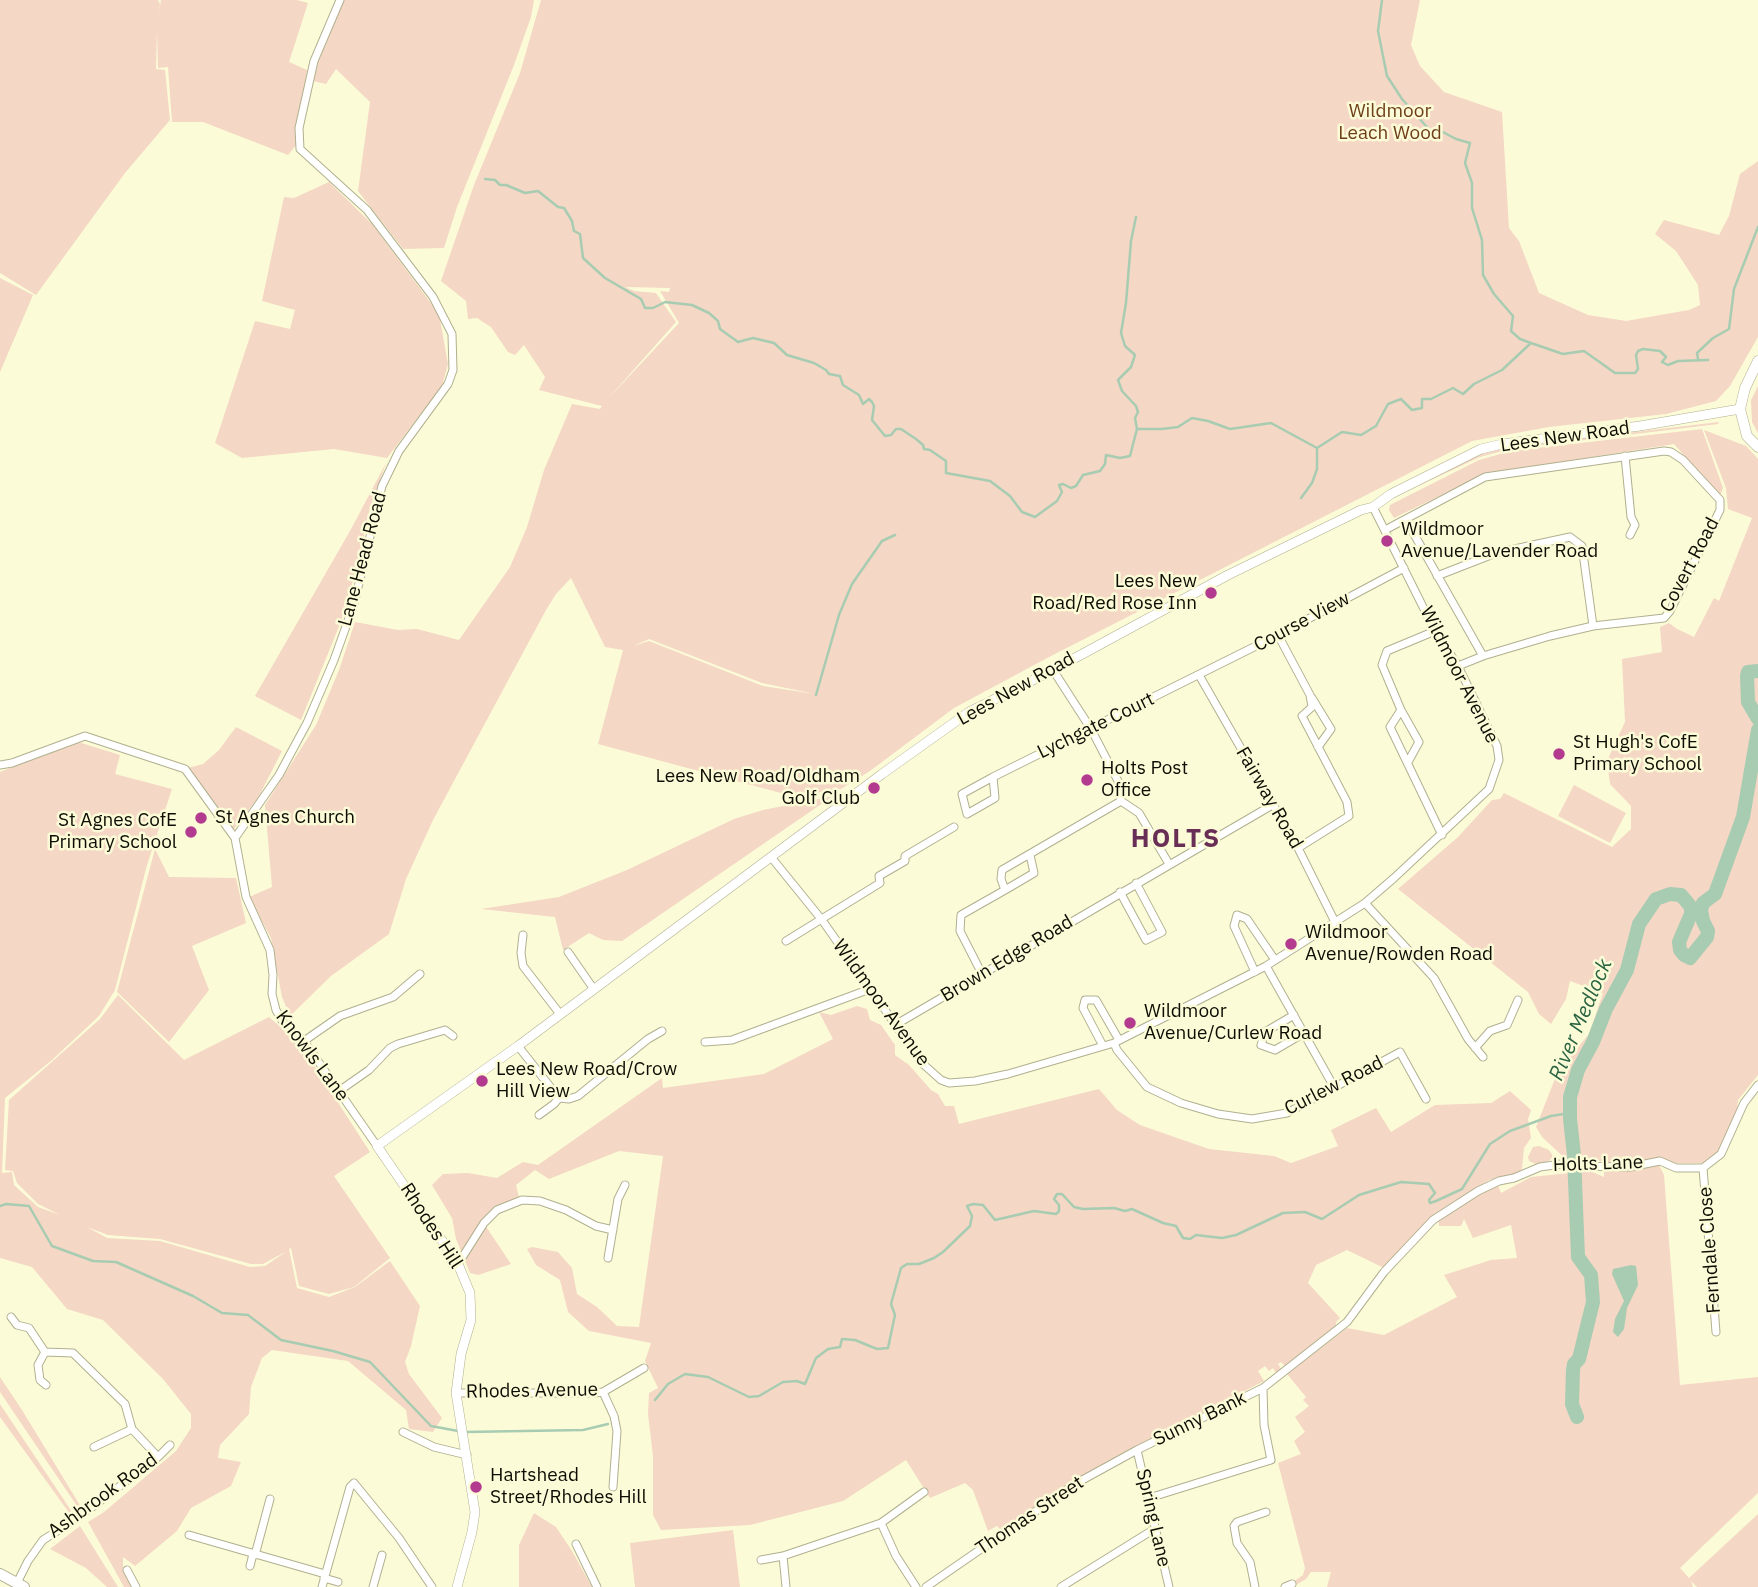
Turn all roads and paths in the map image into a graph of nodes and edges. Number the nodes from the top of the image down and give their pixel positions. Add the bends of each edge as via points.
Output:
1 (340, 0) edge
2 (1758, 361) edge
3 (1740, 409) junction
4 (1758, 447) edge
5 (1625, 456) junction
6 (1373, 507) junction
7 (1406, 520) junction
8 (1385, 530) junction
9 (1630, 536) dead end
10 (1404, 568) junction
11 (1437, 576) junction
12 (1593, 626) junction
13 (1436, 631) junction
14 (1278, 635) junction
15 (1483, 656) junction
16 (1458, 666) junction
17 (1053, 670) junction
18 (1199, 675) junction
19 (1310, 695) junction
20 (1401, 710) junction
21 (1091, 729) junction
22 (1318, 747) junction
23 (1408, 762) junction
24 (0, 765) edge
25 (993, 776) junction
26 (1121, 801) junction
27 (1273, 804) junction
28 (954, 827) dead end
29 (1442, 835) junction
30 (235, 838) junction
31 (1298, 848) junction
32 (1030, 855) junction
33 (771, 858) junction
34 (1169, 864) junction
35 (1136, 883) junction
36 (1005, 890) junction
37 (1119, 892) junction
38 (1365, 902) junction
39 (822, 920) junction
40 (1335, 922) junction
41 (523, 935) dead end
42 (786, 941) dead end
43 (568, 952) dead end
44 (1275, 960) junction
45 (1266, 966) junction
46 (1255, 972) junction
47 (421, 974) dead end
48 (982, 974) junction
49 (593, 988) junction
50 (870, 989) junction
51 (1518, 1000) dead end
52 (560, 1014) junction
53 (1294, 1015) junction
54 (895, 1025) junction
55 (662, 1031) dead end
56 (1304, 1034) junction
57 (453, 1036) dead end
58 (304, 1041) junction
59 (705, 1042) dead end
60 (1117, 1042) junction
61 (518, 1046) junction
62 (1104, 1046) junction
63 (1475, 1048) junction
64 (1483, 1057) dead end
65 (1758, 1085) edge
66 (1334, 1087) junction
67 (339, 1091) junction
68 (559, 1098) junction
69 (1426, 1099) dead end
70 (539, 1115) dead end
71 (377, 1146) junction
72 (1703, 1168) junction
73 (625, 1185) dead end
74 (613, 1230) junction
75 (608, 1258) dead end
76 (458, 1264) junction
77 (11, 1317) dead end
78 (1716, 1332) dead end
79 (45, 1352) junction
80 (644, 1368) dead end
81 (46, 1385) dead end
82 (1264, 1388) junction
83 (603, 1392) junction
84 (456, 1393) junction
85 (132, 1429) junction
86 (403, 1432) dead end
87 (170, 1445) dead end
88 (94, 1447) dead end
89 (466, 1450) junction
90 (1137, 1450) junction
91 (158, 1457) junction
92 (613, 1487) dead end
93 (924, 1492) dead end
94 (1149, 1497) junction
95 (270, 1499) dead end
96 (1266, 1512) dead end
97 (881, 1523) junction
98 (1156, 1528) junction
99 (189, 1535) dead end
100 (576, 1544) dead end
101 (254, 1554) junction
102 (382, 1555) dead end
103 (783, 1556) junction
104 (761, 1560) dead end
105 (250, 1566) dead end
106 (127, 1570) dead end
107 (0, 1574) edge
108 (325, 1576) junction
109 (338, 1582) dead end
110 (20, 1585) edge
111 (136, 1587) edge
112 (322, 1587) edge
113 (373, 1587) edge
114 (432, 1587) edge
115 (457, 1587) edge
116 (597, 1587) edge
117 (786, 1587) edge
118 (916, 1587) edge
119 (926, 1587) edge
120 (1061, 1587) edge
121 (1169, 1587) edge
122 (1255, 1587) edge

1 - 30 street, Lane Head Road via 314,61 299,128 300,149 367,210 433,297 452,334 453,370 448,384 399,451 382,486 354,604 307,723 279,775
2 - 3 main road
3 - 4 main road via 1747,436
3 - 6 street, Lees New Road via 1481,449
5 - 7 street, Covert Road via 1485,477
5 - 9 street via 1635,525
5 - 12 street, Covert Road via 1676,454 1720,500 1720,510 1664,618
6 - 8 street, Wildmoor Avenue
6 - 17 street, Lees New Road via 1228,575
7 - 8 street, Covert Road
7 - 11 street, Wildmoor Avenue
8 - 10 street, Wildmoor Avenue
10 - 13 street, Wildmoor Avenue
10 - 14 street, Course View
11 - 12 street via 1496,553 1570,537 1581,546
11 - 15 street, Wildmoor Avenue
12 - 15 street, Covert Road
13 - 16 street, Wildmoor Avenue
13 - 20 street via 1387,651 1382,665
14 - 18 street, Course View
14 - 19 street
15 - 16 street, Covert Road
16 - 29 street, Wildmoor Avenue via 1497,746 1499,760 1489,789
17 - 21 street
17 - 33 street, Lees New Road via 960,718
18 - 21 street, Lychgate Court
18 - 27 street, Fairway Road
19 - 22 street via 1312,707 1302,716
19 - 22 street via 1331,729
20 - 23 street via 1419,742
20 - 23 street via 1390,727
21 - 25 street, Lychgate Court
21 - 26 street via 1118,781
22 - 31 street via 1347,802 1349,816
23 - 29 street
24 - 30 street via 78,737 102,741 185,769
25 - 25 street, Lychgate Court via 995,798 967,814 962,794
26 - 32 street
26 - 34 street via 1139,813
27 - 31 street, Fairway Road
27 - 34 street, Brown Edge Road
28 - 39 street via 905,856 905,861 879,876 880,883
29 - 38 street, Wildmoor Avenue
30 - 58 street, Knowls Lane via 246,897 270,950 276,1010
31 - 40 street, Fairway Road
32 - 36 street via 1034,873
32 - 36 street via 1002,870
33 - 39 street, Wildmoor Avenue
33 - 49 street, Lees New Road
34 - 35 street, Brown Edge Road
35 - 37 street, Brown Edge Road
35 - 37 street via 1162,932 1146,940
36 - 48 street via 961,915 960,931
37 - 48 street, Brown Edge Road
38 - 40 street, Wildmoor Avenue
38 - 63 street via 1434,978
39 - 42 street
39 - 50 street, Wildmoor Avenue
40 - 44 street, Wildmoor Avenue
41 - 52 street via 523,966
43 - 49 street
44 - 45 street, Wildmoor Avenue
44 - 46 street via 1247,919 1237,915 1234,926
45 - 46 street, Wildmoor Avenue
45 - 53 street
46 - 60 street, Wildmoor Avenue
47 - 58 street via 393,997 340,1016
48 - 54 street, Brown Edge Road
49 - 52 street, Lees New Road
50 - 54 street, Wildmoor Avenue
50 - 59 street via 732,1040
51 - 63 street via 1507,1026 1490,1031
52 - 61 street, Lees New Road
53 - 56 street
53 - 56 street via 1265,1032 1261,1045 1275,1050
54 - 62 street, Wildmoor Avenue via 931,1072 948,1083 986,1079
55 - 68 street via 579,1096
56 - 66 street
57 - 67 street via 445,1030 390,1048
58 - 67 street, Knowls Lane
60 - 62 street, Wildmoor Avenue
60 - 62 street via 1096,1000 1085,1000 1083,1008
60 - 66 street, Curlew Road via 1117,1050 1147,1087 1218,1114 1252,1119 1287,1113
61 - 68 street
61 - 71 street, Lees New Road
63 - 64 street
65 - 72 street via 1744,1103 1721,1154
66 - 69 street, Curlew Road via 1400,1052
67 - 71 street, Knowls Lane
68 - 70 street
71 - 76 street, Rhodes Hill
72 - 78 street, Ferndale Close
72 - 82 street, Holts Lane via 1676,1168 1660,1161 1630,1167 1561,1164 1540,1167 1478,1191 1433,1220 1384,1272 1348,1322
73 - 74 street
74 - 75 street
74 - 76 street via 540,1201 522,1200 497,1210 484,1223
76 - 84 street, Rhodes Hill via 472,1306
77 - 79 street via 17,1325 30,1328
79 - 81 street via 38,1365 40,1380
79 - 85 street via 73,1353 125,1404
80 - 83 street, Rhodes Avenue
82 - 90 street, Sunny Bank
82 - 94 street via 1264,1426 1271,1461
83 - 84 street, Rhodes Avenue
83 - 92 street via 617,1431
84 - 89 street, Rhodes Hill
85 - 88 street
85 - 91 street
86 - 89 street via 434,1447
87 - 91 street, Ashbrook Road
89 - 115 street, Rhodes Hill via 474,1520
90 - 94 street, Spring Lane
90 - 119 street, Thomas Street via 1075,1484
91 - 110 street, Ashbrook Road via 43,1540 28,1561
93 - 97 street
94 - 98 street, Spring Lane
95 - 101 street
96 - 122 street via 1234,1526
97 - 103 street
97 - 118 street
98 - 120 street
98 - 121 street, Spring Lane
99 - 101 street
100 - 116 street
101 - 105 street
101 - 108 street
102 - 113 street
103 - 104 street
103 - 117 street
106 - 111 street
107 - 110 main road
108 - 109 street
108 - 112 street
108 - 114 street via 354,1483

